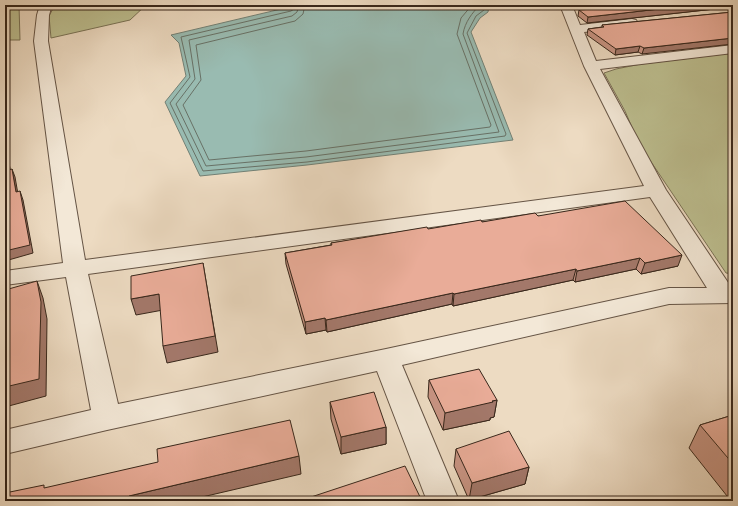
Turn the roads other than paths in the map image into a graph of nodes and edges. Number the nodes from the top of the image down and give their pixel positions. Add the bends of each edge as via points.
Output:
1 (46, 5) edge
2 (566, 5) edge
3 (647, 21) edge
4 (577, 29) junction
5 (733, 49) edge
6 (591, 66) junction
7 (656, 190) junction
8 (75, 267) junction
9 (5, 278) edge
10 (729, 295) edge
11 (386, 359) junction
12 (107, 418) junction
13 (5, 442) edge
14 (443, 501) edge

1 - 8 street via 41,41
2 - 4 street
3 - 4 street
4 - 6 street
5 - 6 street
6 - 7 street
7 - 8 street
7 - 10 street
8 - 9 street
8 - 12 street
10 - 11 street via 669,296
11 - 12 street
11 - 14 street
12 - 13 street

